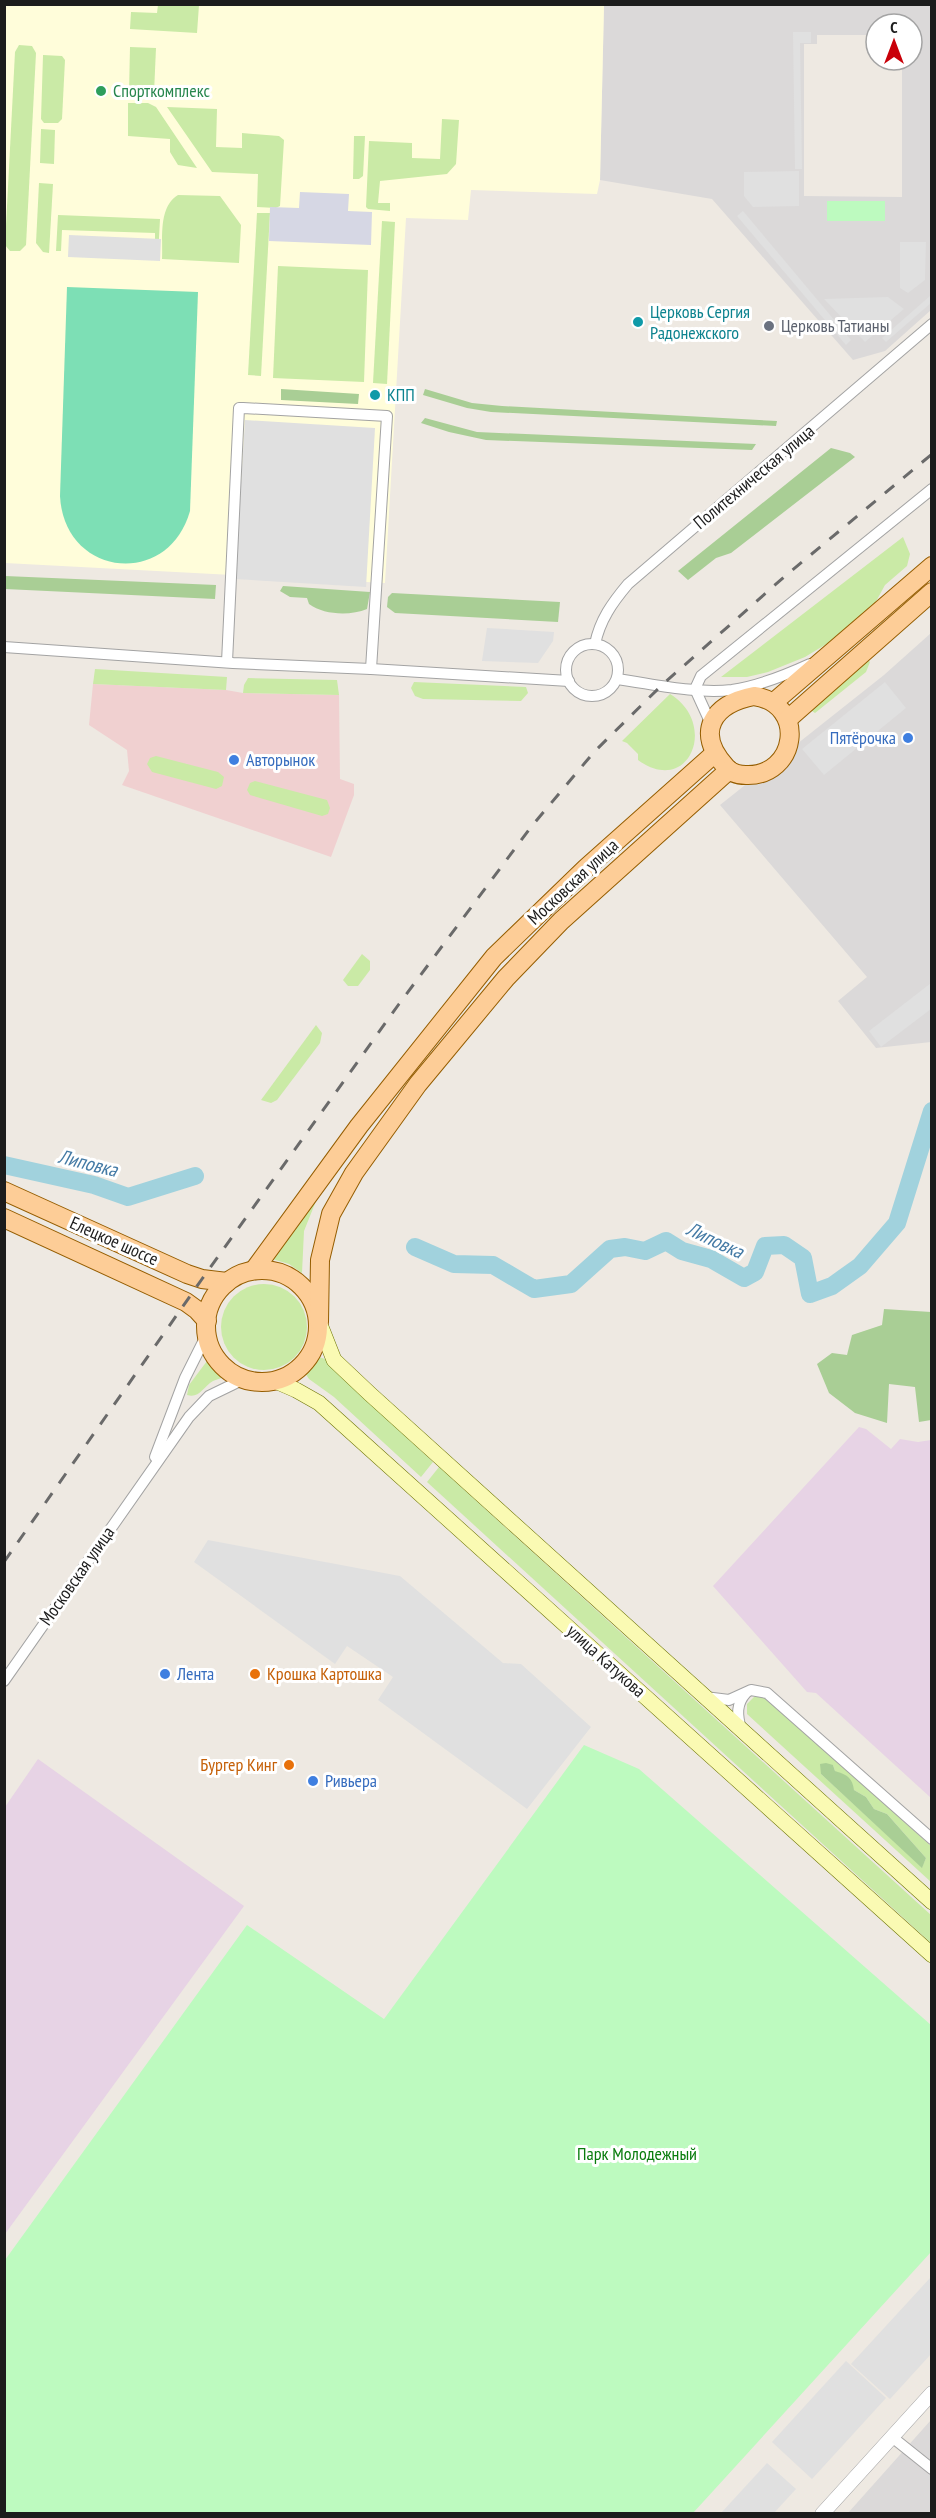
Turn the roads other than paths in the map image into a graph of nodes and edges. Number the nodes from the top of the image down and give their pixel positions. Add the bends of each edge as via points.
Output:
1 (932, 324) edge
2 (932, 489) edge
3 (932, 566) edge
4 (932, 592) edge
5 (595, 644) junction
6 (4, 647) edge
7 (832, 653) junction
8 (227, 662) junction
9 (370, 669) junction
10 (617, 679) junction
11 (569, 681) junction
12 (695, 689) junction
13 (732, 690) junction
14 (754, 696) junction
15 (774, 702) junction
16 (788, 719) junction
17 (711, 724) junction
18 (714, 754) junction
19 (729, 770) junction
20 (4, 1191) edge
21 (4, 1218) edge
22 (254, 1270) junction
23 (227, 1282) junction
24 (319, 1322) junction
25 (207, 1329) junction
26 (244, 1379) junction
27 (273, 1380) junction
28 (150, 1470) junction
29 (4, 1681) edge
30 (751, 1690) junction
31 (705, 1697) junction
32 (742, 1730) junction
33 (932, 1839) edge
34 (932, 1902) edge
35 (932, 1955) edge
36 (932, 2393) edge
37 (892, 2437) junction
38 (932, 2469) edge
39 (822, 2514) edge

1 - 5 street, Политехническая улица via 628,584 611,603
2 - 12 street via 701,676
3 - 7 main road
4 - 16 main road
5 - 10 street via 612,653 619,670
5 - 11 street via 571,654 567,663
6 - 8 street
7 - 13 street via 795,671
7 - 15 main road
8 - 9 street
8 - 9 street via 239,408 243,408 387,416
9 - 11 street
10 - 11 street via 598,695 581,693
10 - 12 street
12 - 13 street
12 - 17 street
13 - 14 street
14 - 15 main road
14 - 17 main road via 730,703
15 - 16 main road
16 - 19 main road via 790,743 776,765 750,775
17 - 18 main road
18 - 19 main road
18 - 22 main road, Московская улица via 586,868 494,957 358,1126
19 - 24 main road, Московская улица via 561,921 506,978 418,1084 354,1173 331,1215 320,1260
20 - 23 main road, Елецкое шоссе via 187,1274
21 - 25 main road, Елецкое шоссе via 186,1302 197,1310
22 - 23 main road
22 - 24 main road via 270,1270 296,1281 308,1293
23 - 25 main road via 213,1300
24 - 27 main road via 314,1348 306,1361 296,1371
24 - 31 main road via 334,1360 341,1367
25 - 26 main road via 216,1358
25 - 28 street, Московская улица
26 - 27 main road
26 - 28 street, Московская улица via 202,1402
27 - 35 main road, улица Катукова via 319,1403
28 - 29 street, Московская улица
30 - 31 street via 729,1700
30 - 32 street via 739,1702
30 - 33 street via 767,1693
31 - 32 main road
32 - 34 main road
36 - 37 street
37 - 38 street
37 - 39 street

